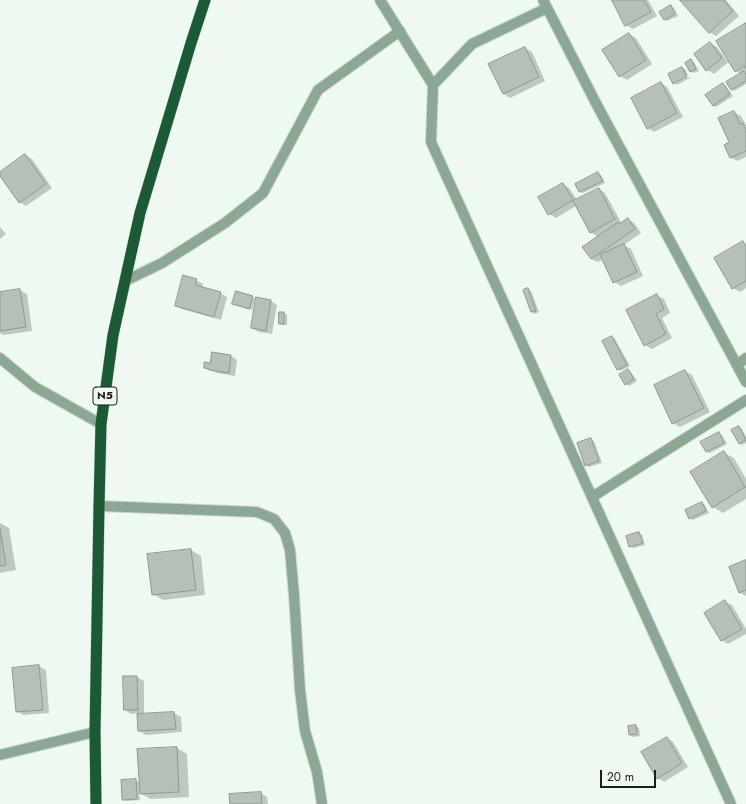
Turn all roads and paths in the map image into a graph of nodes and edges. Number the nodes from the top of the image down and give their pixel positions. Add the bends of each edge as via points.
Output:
1 (205, 0) edge
2 (380, 0) edge
3 (545, 4) edge
4 (400, 31) junction
5 (433, 85) junction
6 (125, 281) junction
7 (0, 358) edge
8 (746, 358) edge
9 (737, 365) junction
10 (746, 382) edge
11 (746, 400) edge
12 (101, 424) junction
13 (592, 497) junction
14 (99, 506) junction
15 (95, 732) junction
16 (0, 755) edge
17 (96, 804) edge
18 (322, 804) edge
19 (731, 804) edge

1 - 6 highway, N5 via 140,213
2 - 4 street
3 - 5 street via 472,44
3 - 9 street
4 - 5 street
4 - 6 street via 318,90 263,193 225,223 162,263
5 - 13 street via 431,142
6 - 12 highway, N5 via 113,335
7 - 12 street via 35,387
8 - 9 street
9 - 10 street
11 - 13 street
12 - 14 highway, N5
13 - 19 street
14 - 15 highway, N5
14 - 18 street via 258,512 274,519 285,533 290,550 305,731 317,772
15 - 16 street
15 - 17 highway, N5

